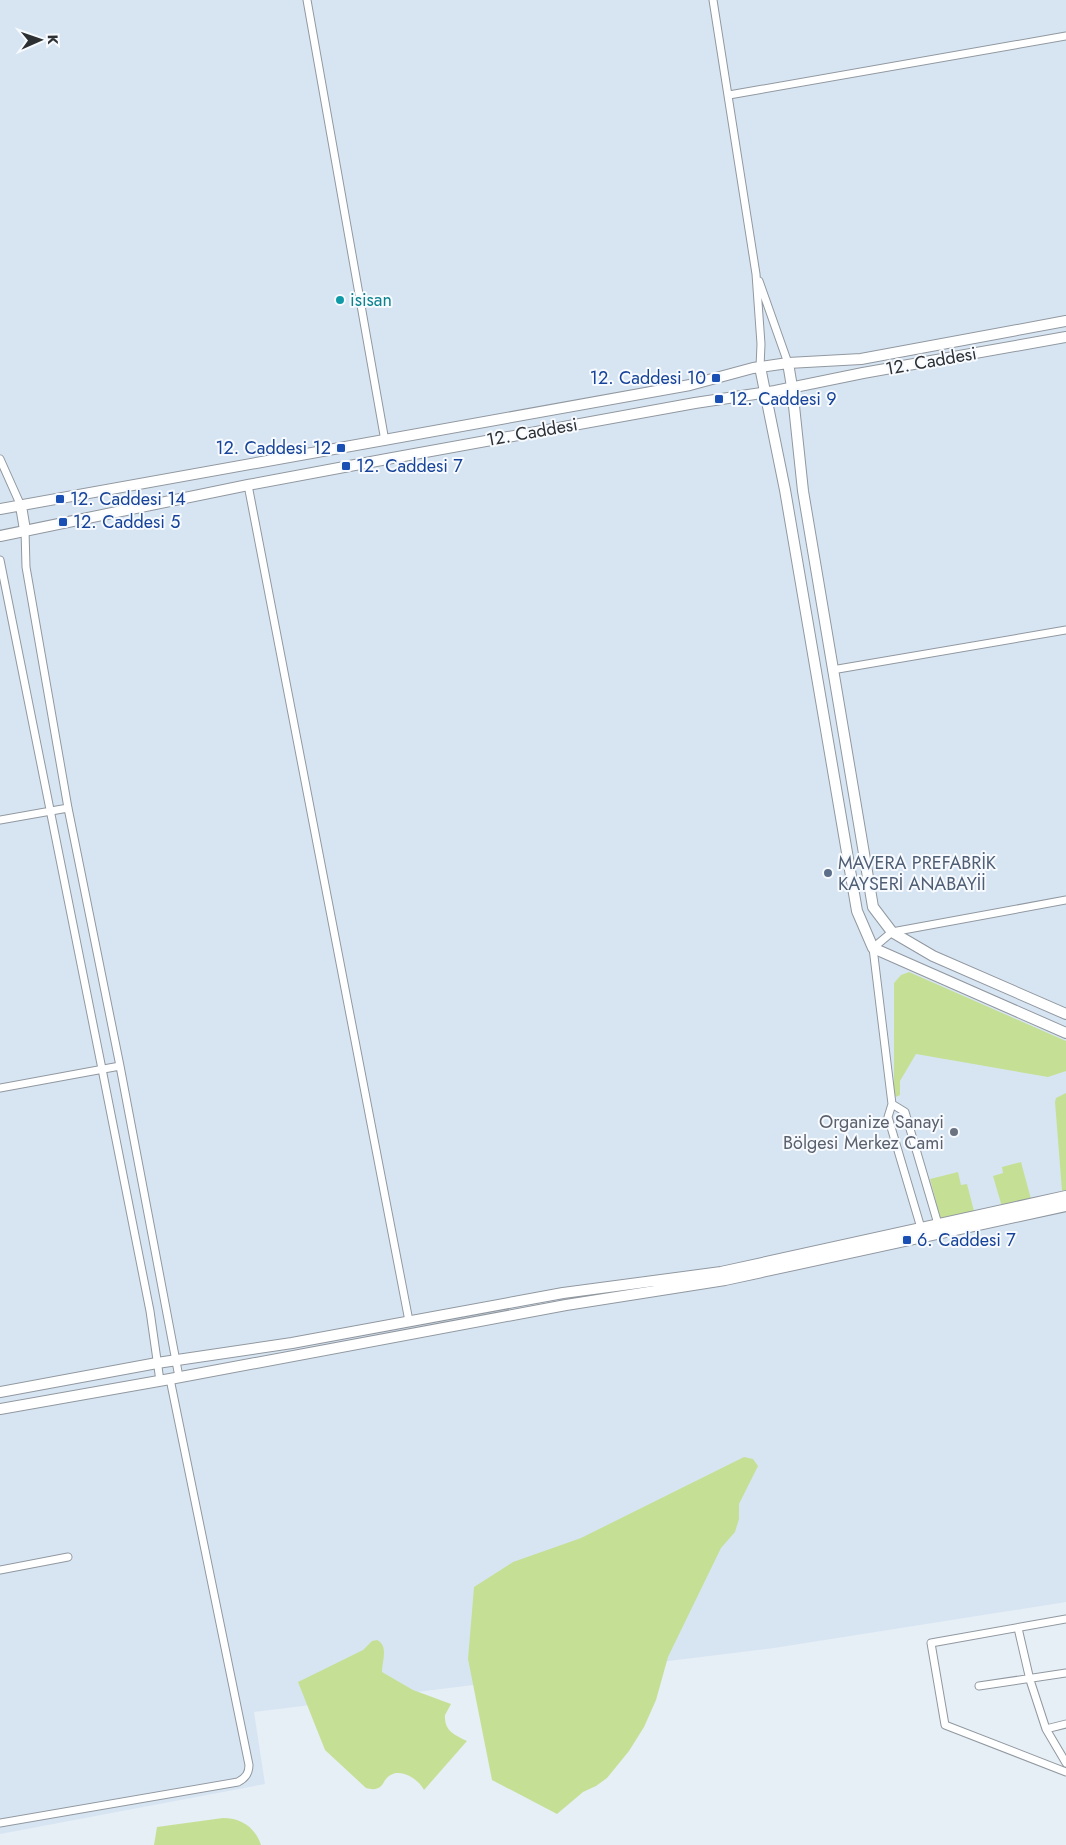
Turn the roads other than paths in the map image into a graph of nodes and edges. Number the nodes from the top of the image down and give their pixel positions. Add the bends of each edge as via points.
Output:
1 (307, 0) edge
2 (713, 0) edge
3 (1066, 36) edge
4 (729, 95) junction
5 (756, 274) junction
6 (1066, 322) edge
7 (1066, 337) edge
8 (788, 363) junction
9 (760, 367) junction
10 (792, 387) junction
11 (764, 392) junction
12 (385, 441) junction
13 (0, 459) edge
14 (248, 485) junction
15 (21, 506) junction
16 (0, 509) edge
17 (25, 530) junction
18 (0, 536) edge
19 (0, 560) edge
20 (1066, 630) edge
21 (832, 670) junction
22 (817, 674) junction
23 (68, 808) junction
24 (52, 810) junction
25 (0, 820) edge
26 (1066, 900) edge
27 (892, 932) junction
28 (873, 948) junction
29 (1066, 1014) edge
30 (1066, 1033) edge
31 (120, 1066) junction
32 (102, 1069) junction
33 (0, 1088) edge
34 (892, 1104) junction
35 (1066, 1196) edge
36 (1066, 1206) edge
37 (938, 1224) junction
38 (921, 1228) junction
39 (408, 1321) junction
40 (175, 1360) junction
41 (157, 1363) junction
42 (170, 1379) junction
43 (0, 1392) edge
44 (0, 1409) edge
45 (68, 1558) dead end
46 (0, 1570) edge
47 (1066, 1619) edge
48 (1018, 1628) junction
49 (1066, 1673) edge
50 (1030, 1680) junction
51 (979, 1686) dead end
52 (1066, 1724) edge
53 (1046, 1729) junction
54 (1066, 1763) edge
55 (1066, 1772) edge
56 (0, 1823) edge

1 - 12 street
2 - 4 street
3 - 4 street
4 - 5 street
5 - 8 street
5 - 9 street
6 - 8 street, 12. Caddesi via 860,359
7 - 10 street, 12. Caddesi
8 - 9 street, 12. Caddesi
8 - 10 street
9 - 11 street
9 - 12 street, 12. Caddesi via 690,385
10 - 11 street, 12. Caddesi
10 - 21 street via 803,491
11 - 14 street, 12. Caddesi
11 - 22 street
12 - 15 street, 12. Caddesi
13 - 15 street
14 - 17 street, 12. Caddesi
14 - 39 street
15 - 16 street, 12. Caddesi
15 - 17 street
17 - 18 street, 12. Caddesi
17 - 23 street via 26,568
19 - 24 street
20 - 21 street
21 - 22 street
21 - 27 street via 872,907
22 - 28 street via 857,911
23 - 24 street
23 - 31 street
24 - 25 street
24 - 32 street
26 - 27 street
27 - 28 street
27 - 29 street via 933,956
28 - 30 street
28 - 34 street
31 - 32 street
31 - 40 street
32 - 33 street
32 - 41 street via 150,1311
34 - 37 street via 905,1112
34 - 38 street via 888,1117
35 - 37 street
36 - 42 street via 725,1280 566,1305
37 - 38 street
38 - 39 street via 721,1272 563,1293
39 - 40 street via 292,1343
40 - 41 street
40 - 42 street
41 - 42 street
41 - 43 street
42 - 44 street
42 - 56 street via 249,1770 238,1782
45 - 46 street
47 - 48 street
48 - 50 street
48 - 55 street via 931,1643 945,1726
49 - 50 street
50 - 51 street
50 - 53 street
52 - 53 street
53 - 54 street

